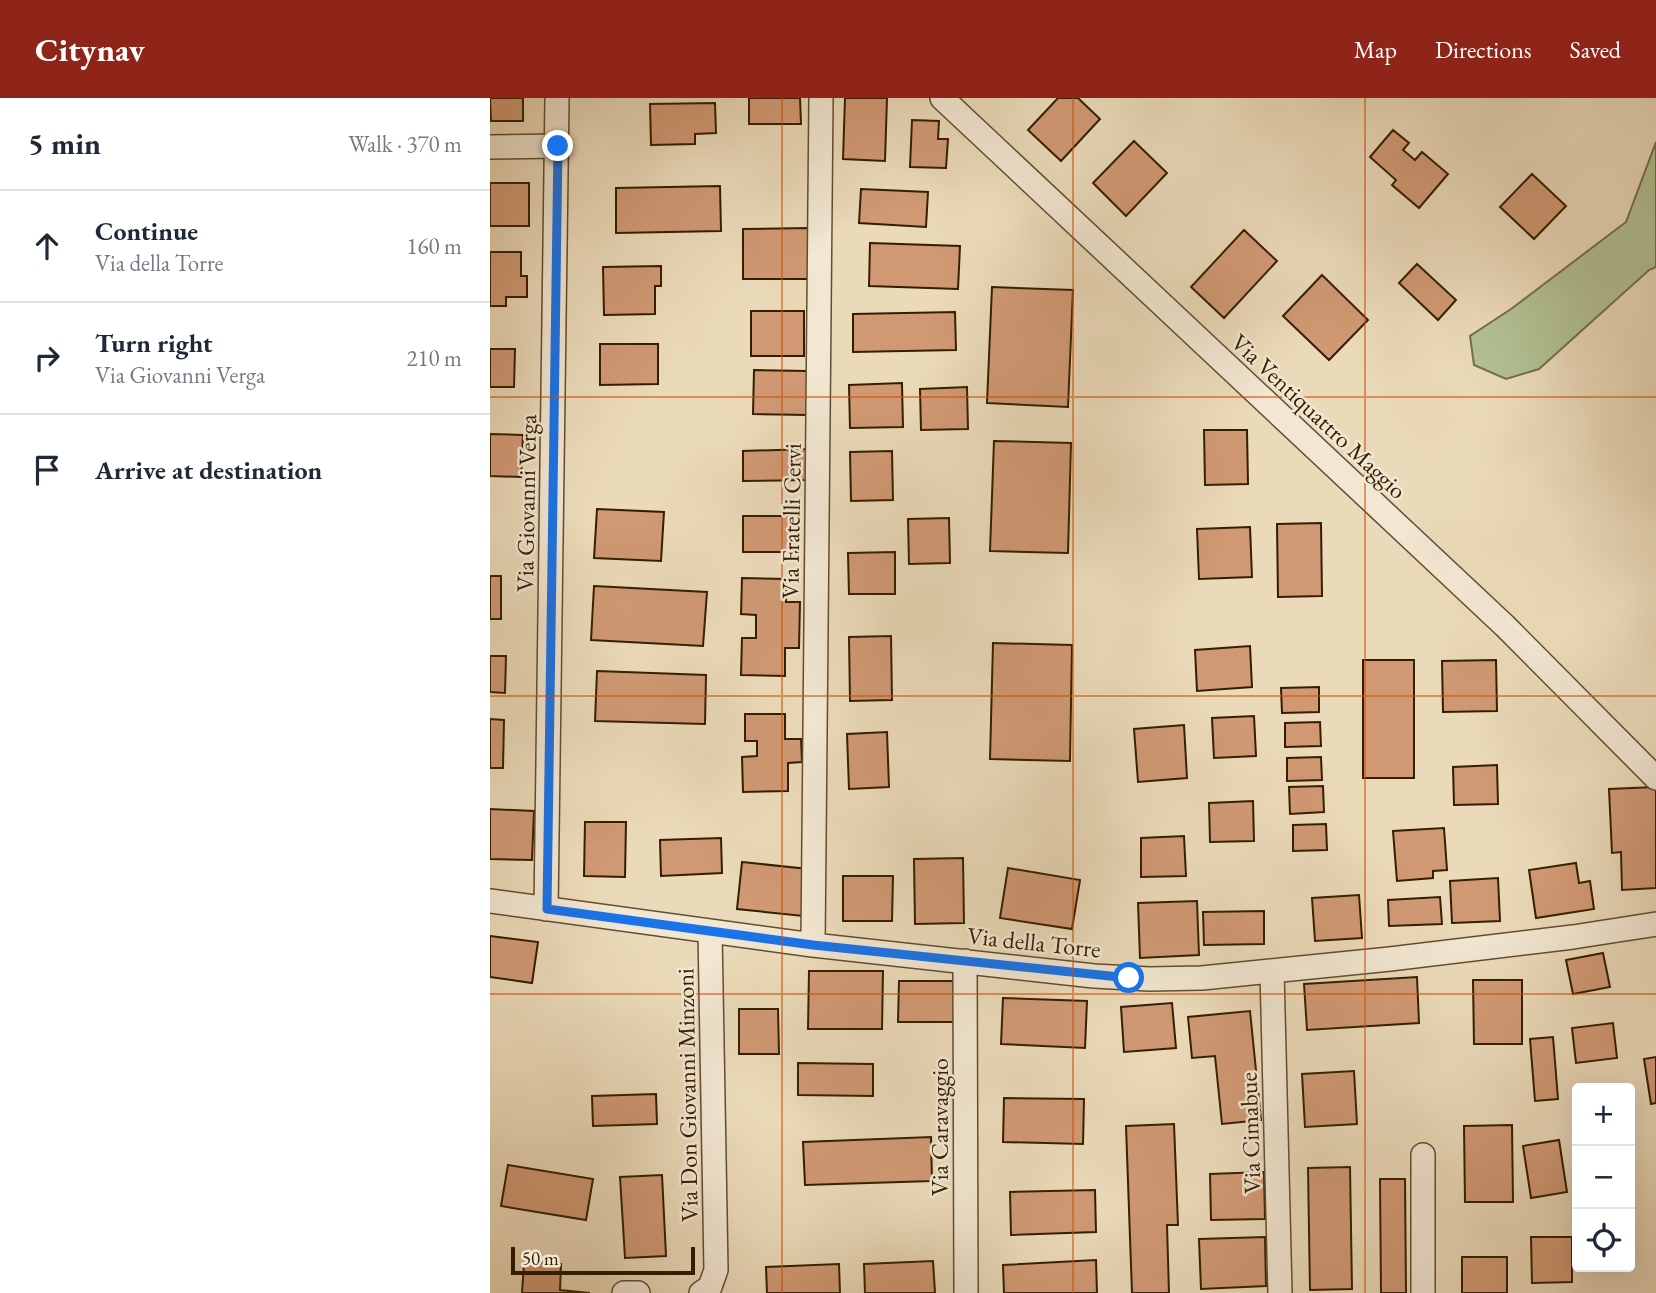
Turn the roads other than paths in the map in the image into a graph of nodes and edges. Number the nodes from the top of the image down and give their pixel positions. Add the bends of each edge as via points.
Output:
1 (557, 98) edge
2 (821, 98) edge
3 (942, 98) edge
4 (558, 146) junction
5 (490, 147) edge
6 (1656, 778) edge
7 (490, 901) edge
8 (547, 909) junction
9 (1656, 923) edge
10 (710, 931) junction
11 (813, 945) junction
12 (965, 961) junction
13 (1272, 971) junction
14 (1423, 1154) dead end
15 (708, 1284) edge
16 (624, 1293) edge
17 (638, 1293) edge
18 (731, 1293) edge
19 (966, 1293) edge
20 (1280, 1293) edge
21 (1423, 1293) edge

1 - 4 street, Via Giovanni Verga
2 - 11 street, Via Fratelli Cervi
3 - 6 street, Via Ventiquattro Maggio via 1505,626
4 - 5 street
4 - 8 street, Via Giovanni Verga
7 - 8 street, Via della Torre
8 - 10 street, Via della Torre
9 - 13 street, Via della Torre via 1573,937
10 - 11 street, Via della Torre
10 - 15 street, Via Don Giovanni Minzoni
11 - 12 street, Via della Torre
12 - 13 street, Via della Torre via 1149,979
12 - 19 street, Via Caravaggio
13 - 20 street, Via Cimabue
14 - 21 street
15 - 18 street
16 - 17 street

